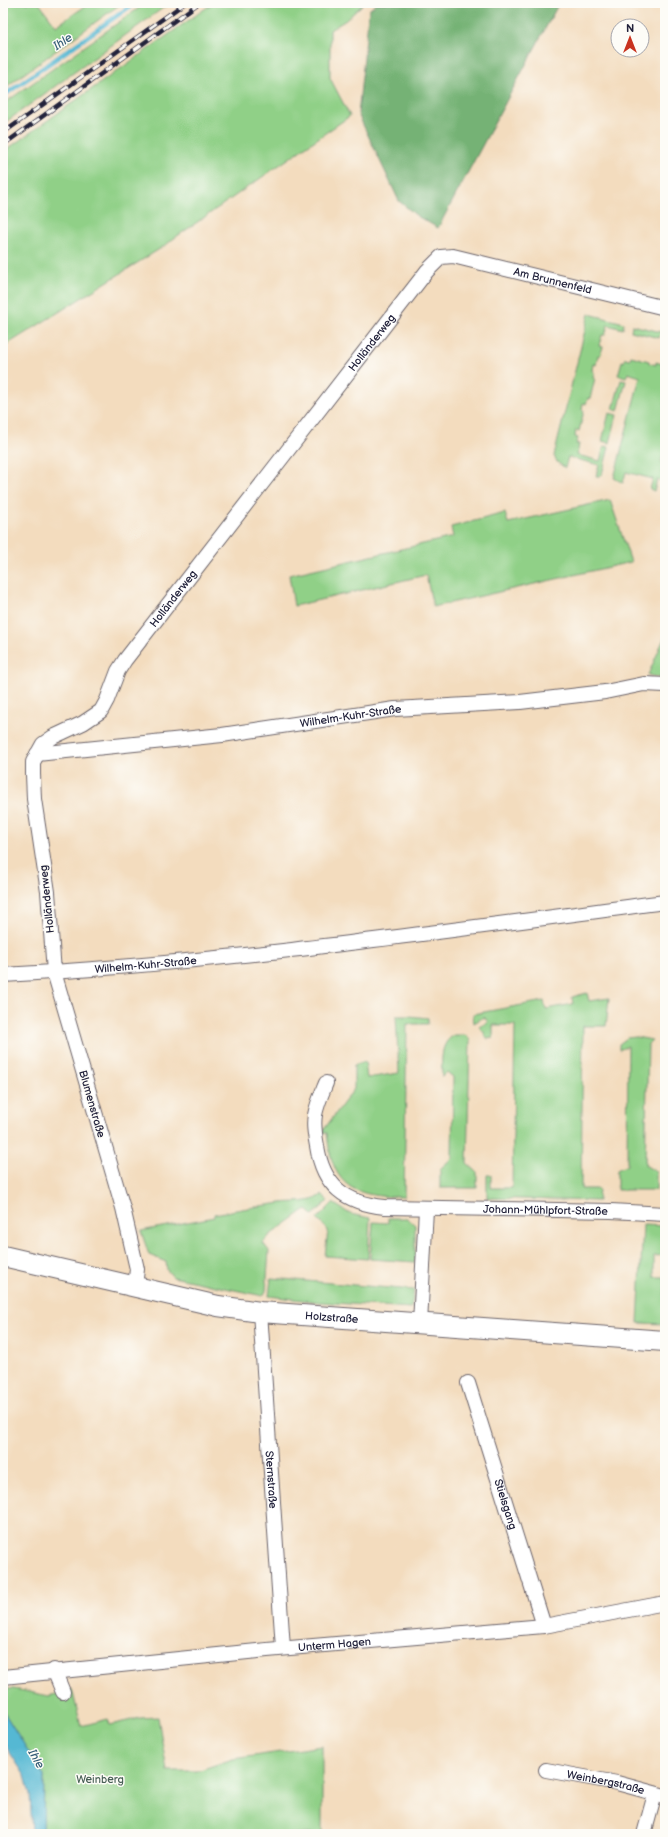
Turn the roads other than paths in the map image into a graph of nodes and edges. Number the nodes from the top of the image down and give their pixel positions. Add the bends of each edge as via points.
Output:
1 (441, 257) joint
2 (665, 308) edge
3 (665, 685) edge
4 (37, 754) junction
5 (665, 902) edge
6 (54, 972) junction
7 (3, 975) edge
8 (326, 1083) dead end
9 (426, 1209) junction
10 (665, 1214) edge
11 (3, 1256) edge
12 (135, 1287) junction
13 (260, 1312) junction
14 (420, 1324) junction
15 (665, 1341) edge
16 (468, 1383) dead end
17 (665, 1603) edge
18 (544, 1626) junction
19 (283, 1648) junction
20 (54, 1670) junction
21 (3, 1677) edge
22 (63, 1692) dead end
23 (546, 1770) dead end
24 (660, 1795) edge
25 (644, 1834) edge

1 - 2 street, Am Brunnenfeld via 458,257
1 - 4 street, Holländerweg via 373,339 125,660 101,711 43,744
3 - 4 street, Wilhelm-Kuhr-Straße via 644,684 605,692 520,702 395,709 228,734
4 - 6 street, Holländerweg via 33,762 34,799 48,892
5 - 6 street, Wilhelm-Kuhr-Straße via 281,953
6 - 7 street
6 - 12 street, Blumenstraße via 123,1208 137,1268
8 - 9 street, Johann-Mühlpfort-Straße via 315,1115 314,1127 322,1170 332,1185 362,1204
9 - 10 street, Johann-Mühlpfort-Straße via 604,1210
9 - 14 street
11 - 12 street, Holzstraße
12 - 13 street, Holzstraße via 218,1306
13 - 14 street, Holzstraße
13 - 19 street, Sternstraße
14 - 15 street, Holzstraße
16 - 18 street, Stielsgang
17 - 18 street, Unterm Hagen
18 - 19 street, Unterm Hagen
19 - 20 street, Unterm Hagen
20 - 21 street, Unterm Hagen
20 - 22 street
23 - 24 street, Weinbergstraße via 617,1783
24 - 25 street

